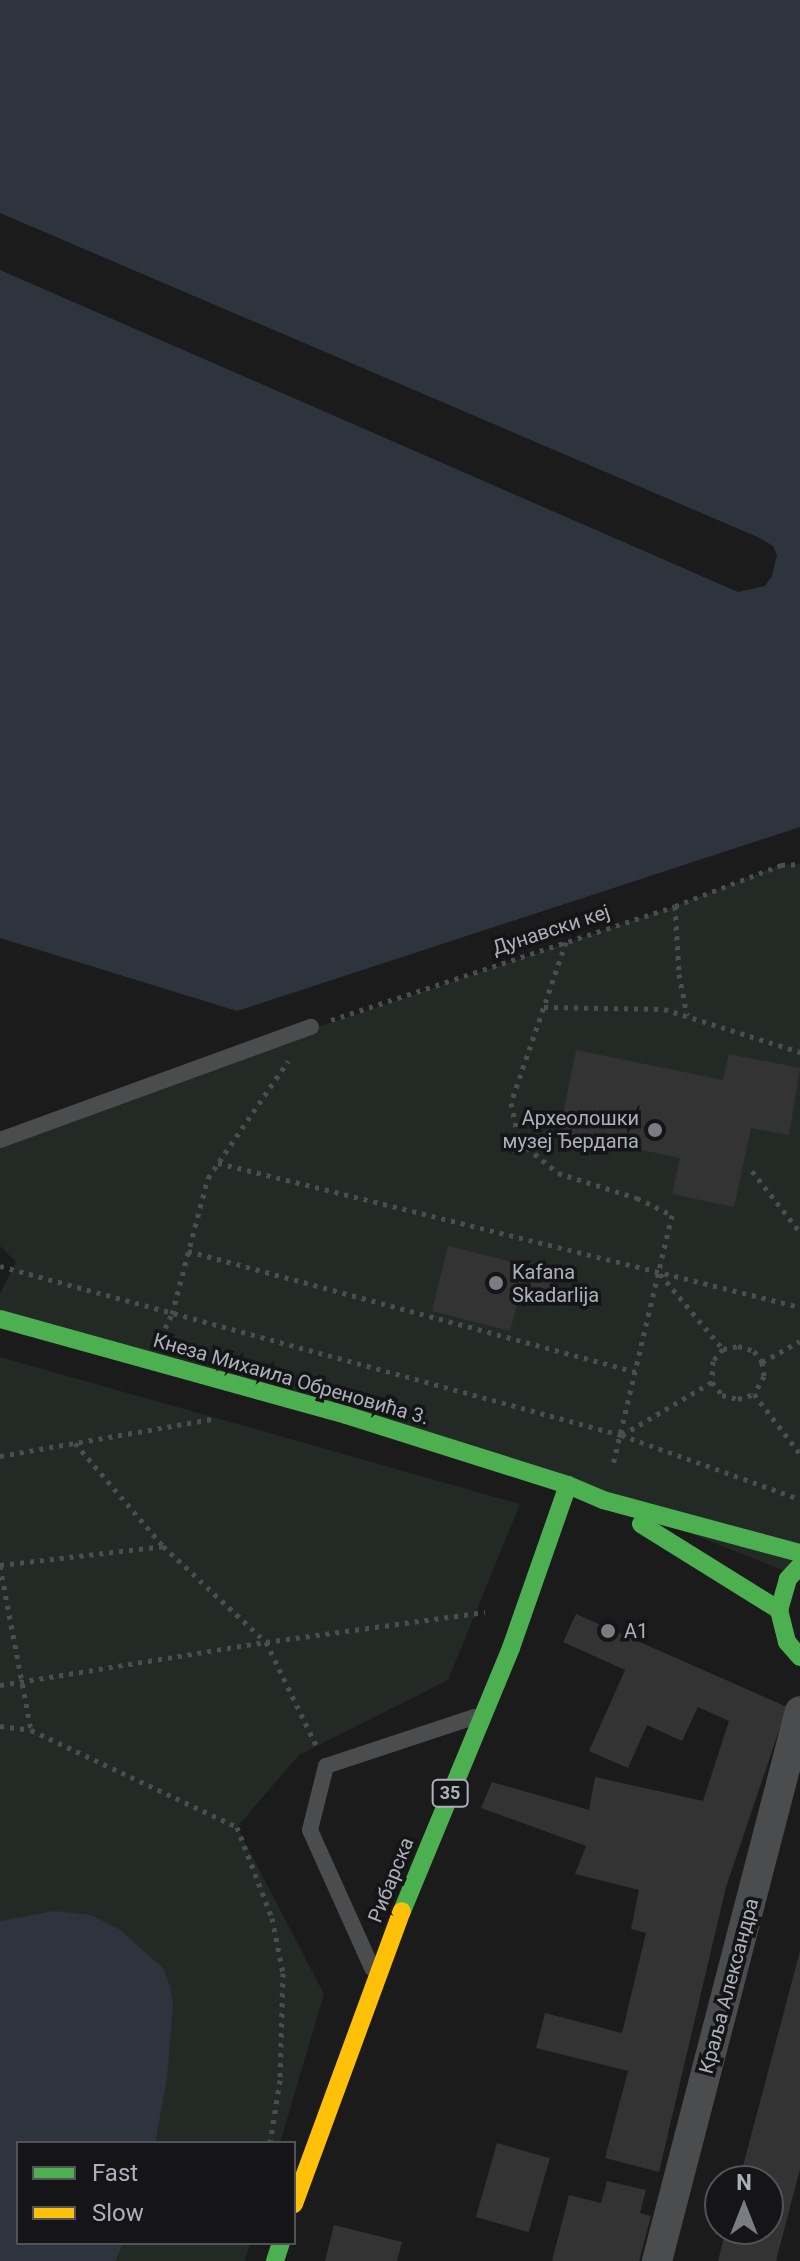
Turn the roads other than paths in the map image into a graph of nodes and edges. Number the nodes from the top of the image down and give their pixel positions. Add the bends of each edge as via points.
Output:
1 (311, 1027) road end
2 (0, 1140) edge
3 (0, 1319) edge
4 (568, 1485) junction
5 (603, 1500) junction
6 (800, 1553) edge
7 (800, 1566) edge
8 (779, 1610) junction
9 (800, 1657) edge
10 (800, 1711) edge
11 (483, 1714) junction
12 (377, 1977) junction
13 (296, 2199) edge
14 (657, 2261) edge

1 - 2 lane
3 - 4 main road, Кнеза Михаила Обреновића 3. via 346,1415
4 - 5 main road, Кнеза Михаила Обреновића 3.
4 - 11 main road, Рибарска / 35
5 - 6 main road
5 - 8 main road
7 - 8 main road via 788,1579
8 - 9 main road via 787,1642
10 - 14 street, Краља Александра
11 - 12 main road, Рибарска / 35
11 - 12 lane via 326,1766 310,1830
12 - 13 main road, Рибарска / 35

